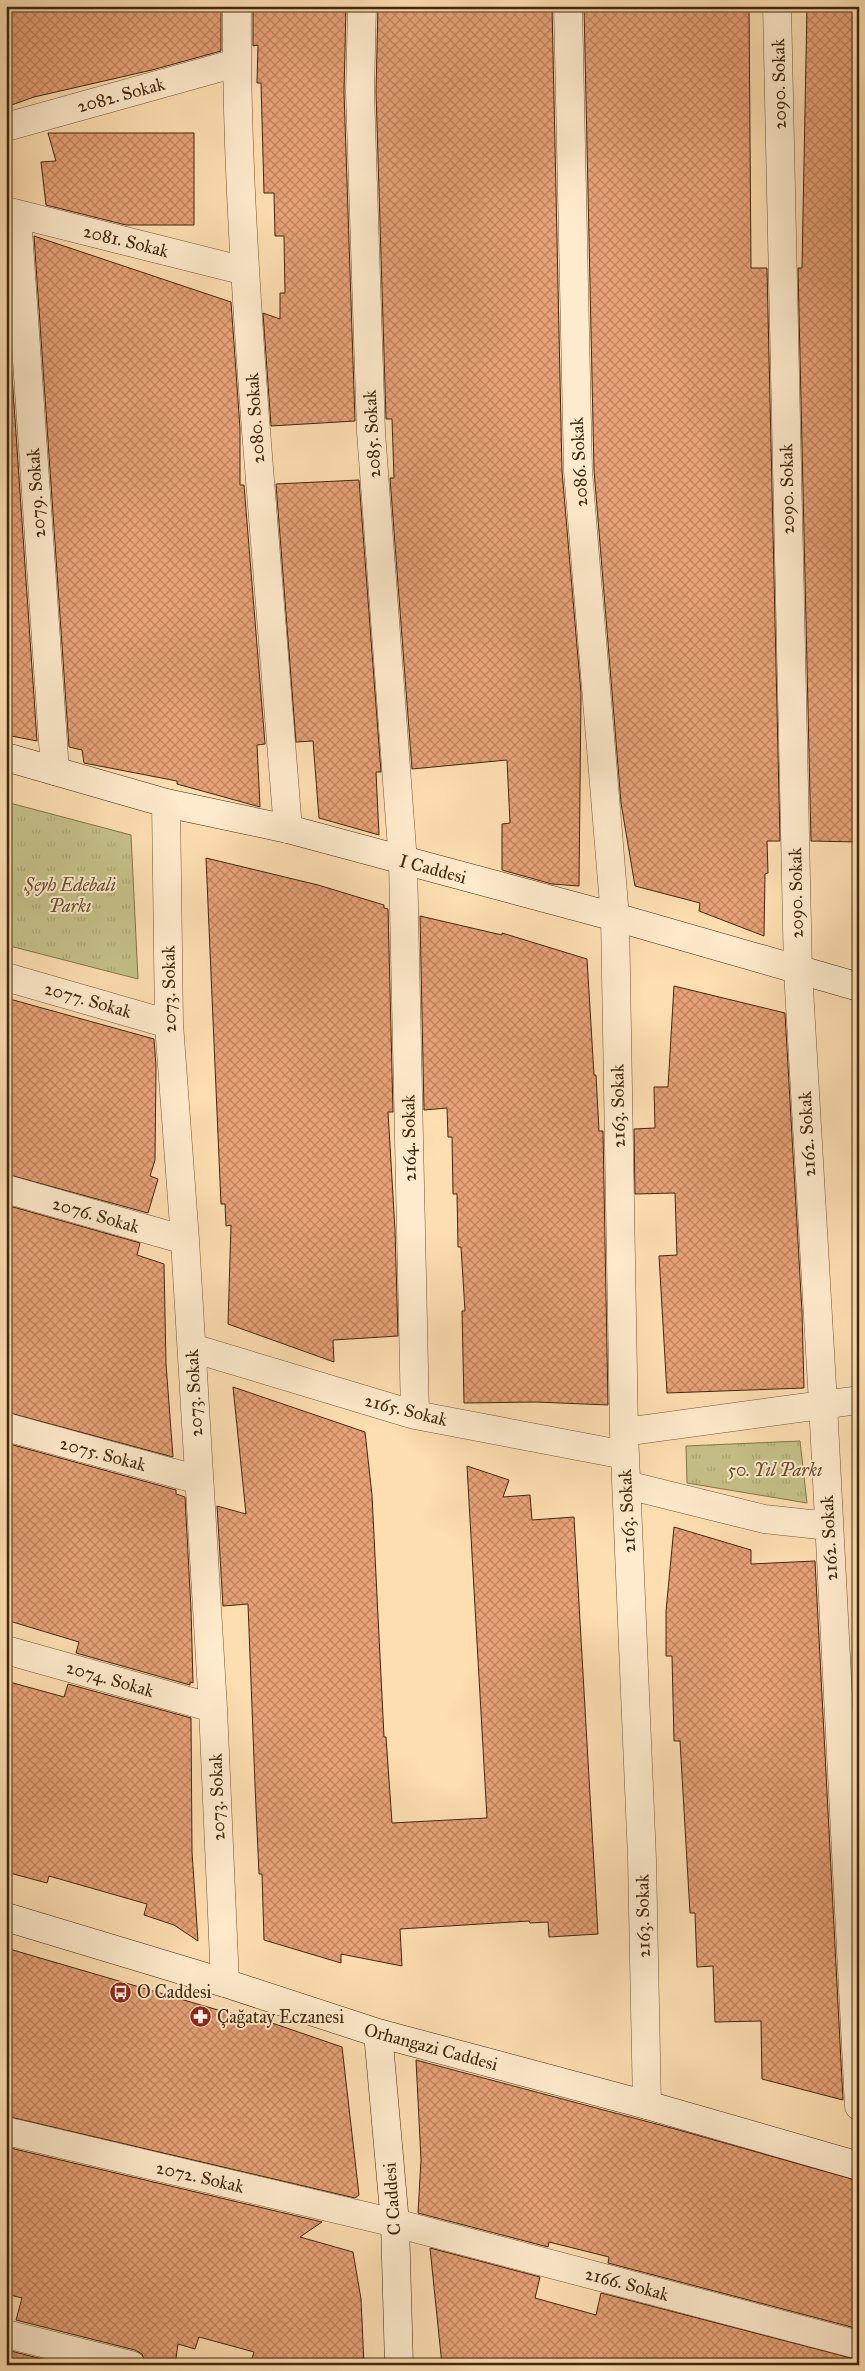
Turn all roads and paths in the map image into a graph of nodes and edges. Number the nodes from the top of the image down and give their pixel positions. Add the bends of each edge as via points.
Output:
1 (237, 6) edge
2 (362, 6) edge
3 (568, 6) edge
4 (777, 6) edge
5 (236, 63) junction
6 (6, 127) edge
7 (12, 213) edge
8 (245, 271) junction
9 (6, 757) edge
10 (55, 771) junction
11 (166, 803) junction
12 (288, 829) junction
13 (403, 862) junction
14 (615, 917) junction
15 (798, 971) junction
16 (6, 977) edge
17 (859, 987) edge
18 (169, 1024) junction
19 (6, 1190) edge
20 (185, 1240) junction
21 (192, 1348) junction
22 (859, 1400) edge
23 (823, 1403) junction
24 (415, 1415) junction
25 (6, 1427) edge
26 (624, 1443) junction
27 (199, 1480) junction
28 (627, 1485) junction
29 (829, 1526) junction
30 (6, 1650) edge
31 (213, 1708) junction
32 (6, 1917) edge
33 (225, 1983) junction
34 (378, 2033) junction
35 (647, 2105) junction
36 (859, 2106) edge
37 (6, 2132) edge
38 (859, 2166) edge
39 (395, 2223) junction
40 (6, 2334) edge
41 (859, 2345) edge
42 (131, 2365) edge
43 (399, 2365) edge

1 - 5 street, 2080. Sokak
2 - 13 street, 2085. Sokak via 360,92 370,432
3 - 14 street, 2086. Sokak via 578,471
4 - 15 street, 2090. Sokak
5 - 6 street, 2082. Sokak
5 - 8 street, 2080. Sokak
7 - 8 street, 2081. Sokak
7 - 10 street, 2079. Sokak
8 - 12 street, 2080. Sokak
9 - 10 street, I Caddesi
10 - 11 street, I Caddesi
11 - 12 street, I Caddesi
11 - 18 street, 2073. Sokak
12 - 13 street, I Caddesi
13 - 14 street, I Caddesi
13 - 24 street, 2164. Sokak
14 - 15 street, I Caddesi
14 - 26 street, 2163. Sokak
15 - 17 street, I Caddesi
15 - 23 street, 2162. Sokak
16 - 18 street, 2077. Sokak
18 - 20 street, 2073. Sokak
19 - 20 street, 2076. Sokak
20 - 21 street, 2073. Sokak
21 - 24 street, 2165. Sokak
21 - 27 street, 2073. Sokak
22 - 23 street, 2165. Sokak
23 - 26 street, 2165. Sokak
23 - 29 street, 2162. Sokak
24 - 26 street, 2165. Sokak
25 - 27 street, 2075. Sokak
26 - 28 street, 2163. Sokak
27 - 31 street, 2073. Sokak
28 - 29 street via 764,1520
28 - 35 street, 2163. Sokak via 642,1860
29 - 36 street, 2162. Sokak
30 - 31 street, 2074. Sokak
31 - 33 street, 2073. Sokak
32 - 33 street, Orhangazi Caddesi
33 - 34 street, Orhangazi Caddesi
34 - 35 street, Orhangazi Caddesi
34 - 39 street, C Caddesi
35 - 38 street, Orhangazi Caddesi
37 - 39 street, 2072. Sokak
39 - 41 street, 2166. Sokak
39 - 43 street, C Caddesi
40 - 42 street

